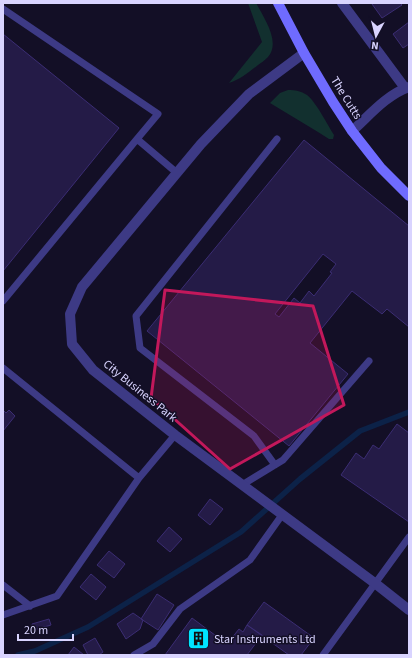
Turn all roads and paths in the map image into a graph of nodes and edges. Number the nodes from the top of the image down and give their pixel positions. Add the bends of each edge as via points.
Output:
1 (278, 3) edge
2 (342, 3) edge
3 (3, 9) edge
4 (304, 53) junction
5 (407, 87) edge
6 (352, 131) junction
7 (277, 139) dead end
8 (137, 140) junction
9 (177, 173) junction
10 (409, 196) edge
11 (3, 301) edge
12 (369, 361) dead end
13 (3, 368) edge
14 (175, 435) junction
15 (275, 465) junction
16 (139, 478) junction
17 (242, 485) junction
18 (279, 512) junction
19 (409, 537) edge
20 (376, 584) junction
21 (3, 585) edge
22 (30, 606) junction
23 (409, 610) edge
24 (3, 615) edge
25 (134, 655) edge
26 (323, 655) edge

1 - 4 street, The Cutts
2 - 5 street
3 - 8 lane via 158,114
4 - 6 street, The Cutts
4 - 9 street, City Business Park via 248,94
5 - 6 street via 383,103
6 - 10 street, The Cutts via 381,168
7 - 15 lane via 136,316 140,348 254,436
8 - 9 lane
8 - 11 lane
9 - 14 street, City Business Park via 82,287 70,314 72,344 94,370
12 - 15 lane via 283,460
13 - 16 lane
14 - 16 lane
14 - 17 street, City Business Park
15 - 17 lane
16 - 22 lane via 56,596
17 - 18 street, City Business Park
18 - 20 street, City Business Park
18 - 25 lane via 250,560 180,609 153,644
19 - 20 lane
20 - 23 street, City Business Park
20 - 26 lane
21 - 22 lane
22 - 24 lane

